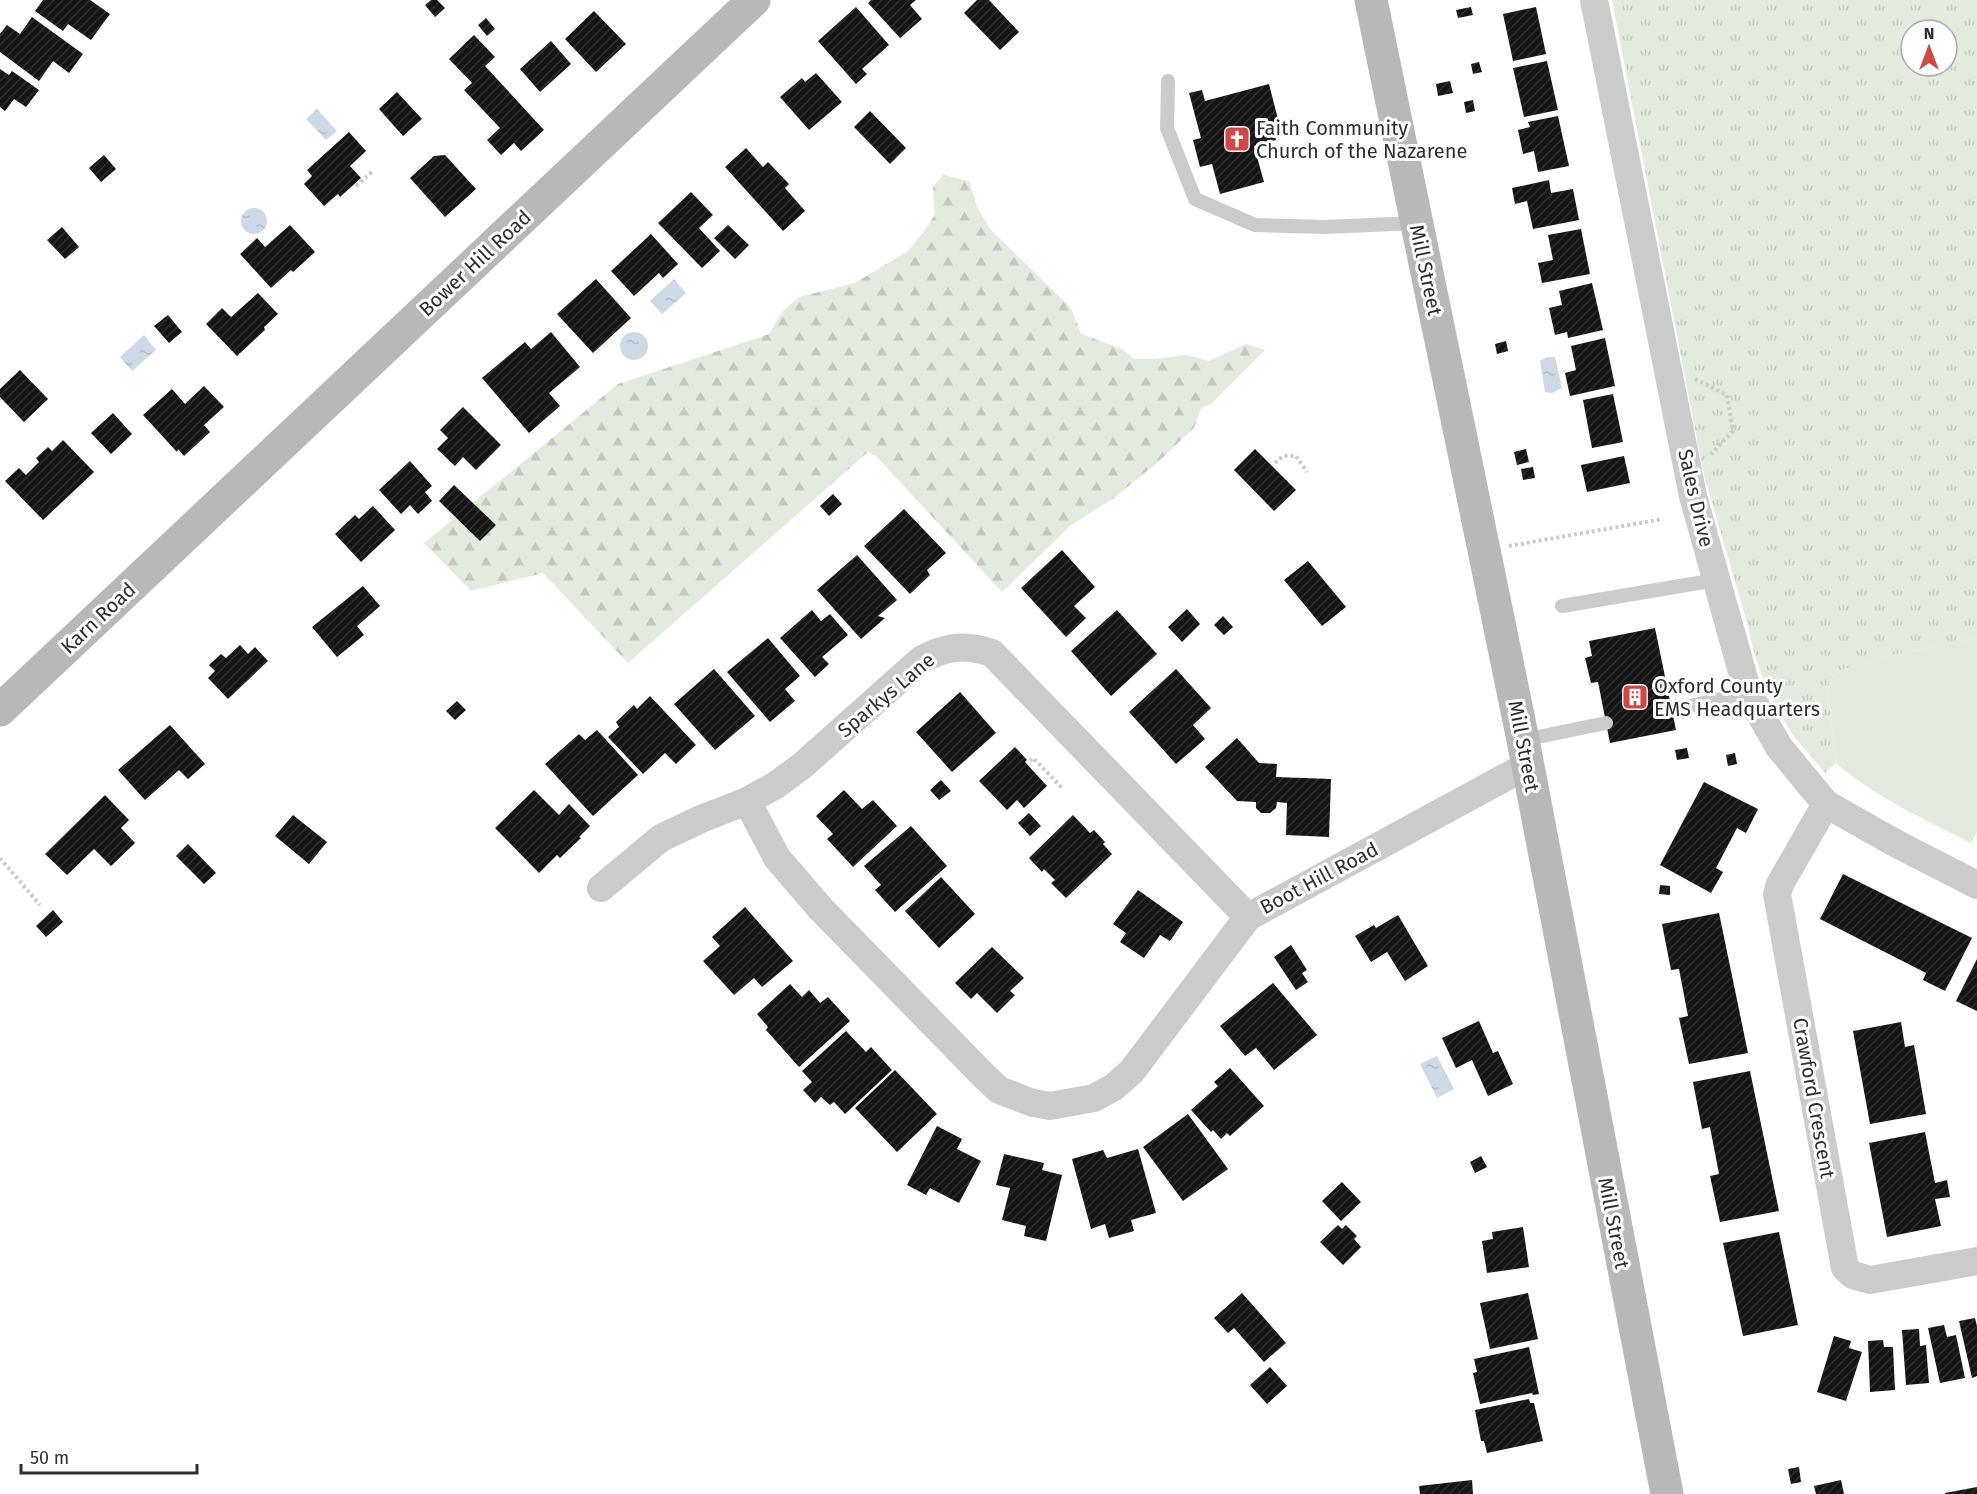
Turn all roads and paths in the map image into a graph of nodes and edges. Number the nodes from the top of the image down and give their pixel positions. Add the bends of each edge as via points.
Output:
1 (754, 0) edge
2 (1371, 0) edge
3 (1594, 0) edge
4 (1168, 81) dead end
5 (374, 170) dead end
6 (356, 186) dead end
7 (1416, 223) junction
8 (1667, 366) junction
9 (1275, 463) dead end
10 (1307, 472) dead end
11 (1689, 476) junction
12 (1663, 519) dead end
13 (196, 526) joint
14 (1485, 550) junction
15 (1716, 580) junction
16 (1562, 606) dead end
17 (1748, 693) junction
18 (0, 710) edge
19 (1672, 710) dead end
20 (1606, 723) dead end
21 (1525, 753) junction
22 (1030, 761) dead end
23 (1063, 789) dead end
24 (747, 801) junction
25 (1826, 804) junction
26 (0, 858) edge
27 (1977, 885) edge
28 (601, 888) dead end
29 (40, 905) dead end
30 (1248, 917) junction
31 (1977, 1261) edge
32 (1667, 1494) edge

1 - 13 main road, Bower Hill Road
2 - 7 main road, Mill Street
3 - 8 street, Sales Drive
4 - 7 lane via 1167,128 1195,199 1255,225
5 - 6 path
7 - 14 main road, Mill Street
8 - 11 street, Sales Drive
8 - 11 path via 1727,394 1733,431
9 - 10 path via 1284,456 1296,456
11 - 15 street, Sales Drive
12 - 14 path
13 - 18 main road, Karn Road
14 - 21 main road, Mill Street
15 - 16 lane
15 - 17 street, Sales Drive
17 - 19 lane
17 - 25 street, Sales Drive via 1779,747
20 - 21 lane
21 - 30 street, Boot Hill Road
21 - 32 main road, Mill Street
22 - 23 path via 1033,758
24 - 28 street, Sparkys Lane via 662,838
24 - 30 street, Sparkys Lane via 803,765 922,659 956,647 975,647 992,652
24 - 30 street, Boot Hill Road via 777,858 821,909 999,1090 1050,1106 1094,1098 1132,1071
25 - 27 street, Sales Drive
25 - 31 street, Crawford Crescent via 1777,894 1845,1268 1870,1280
26 - 29 path

